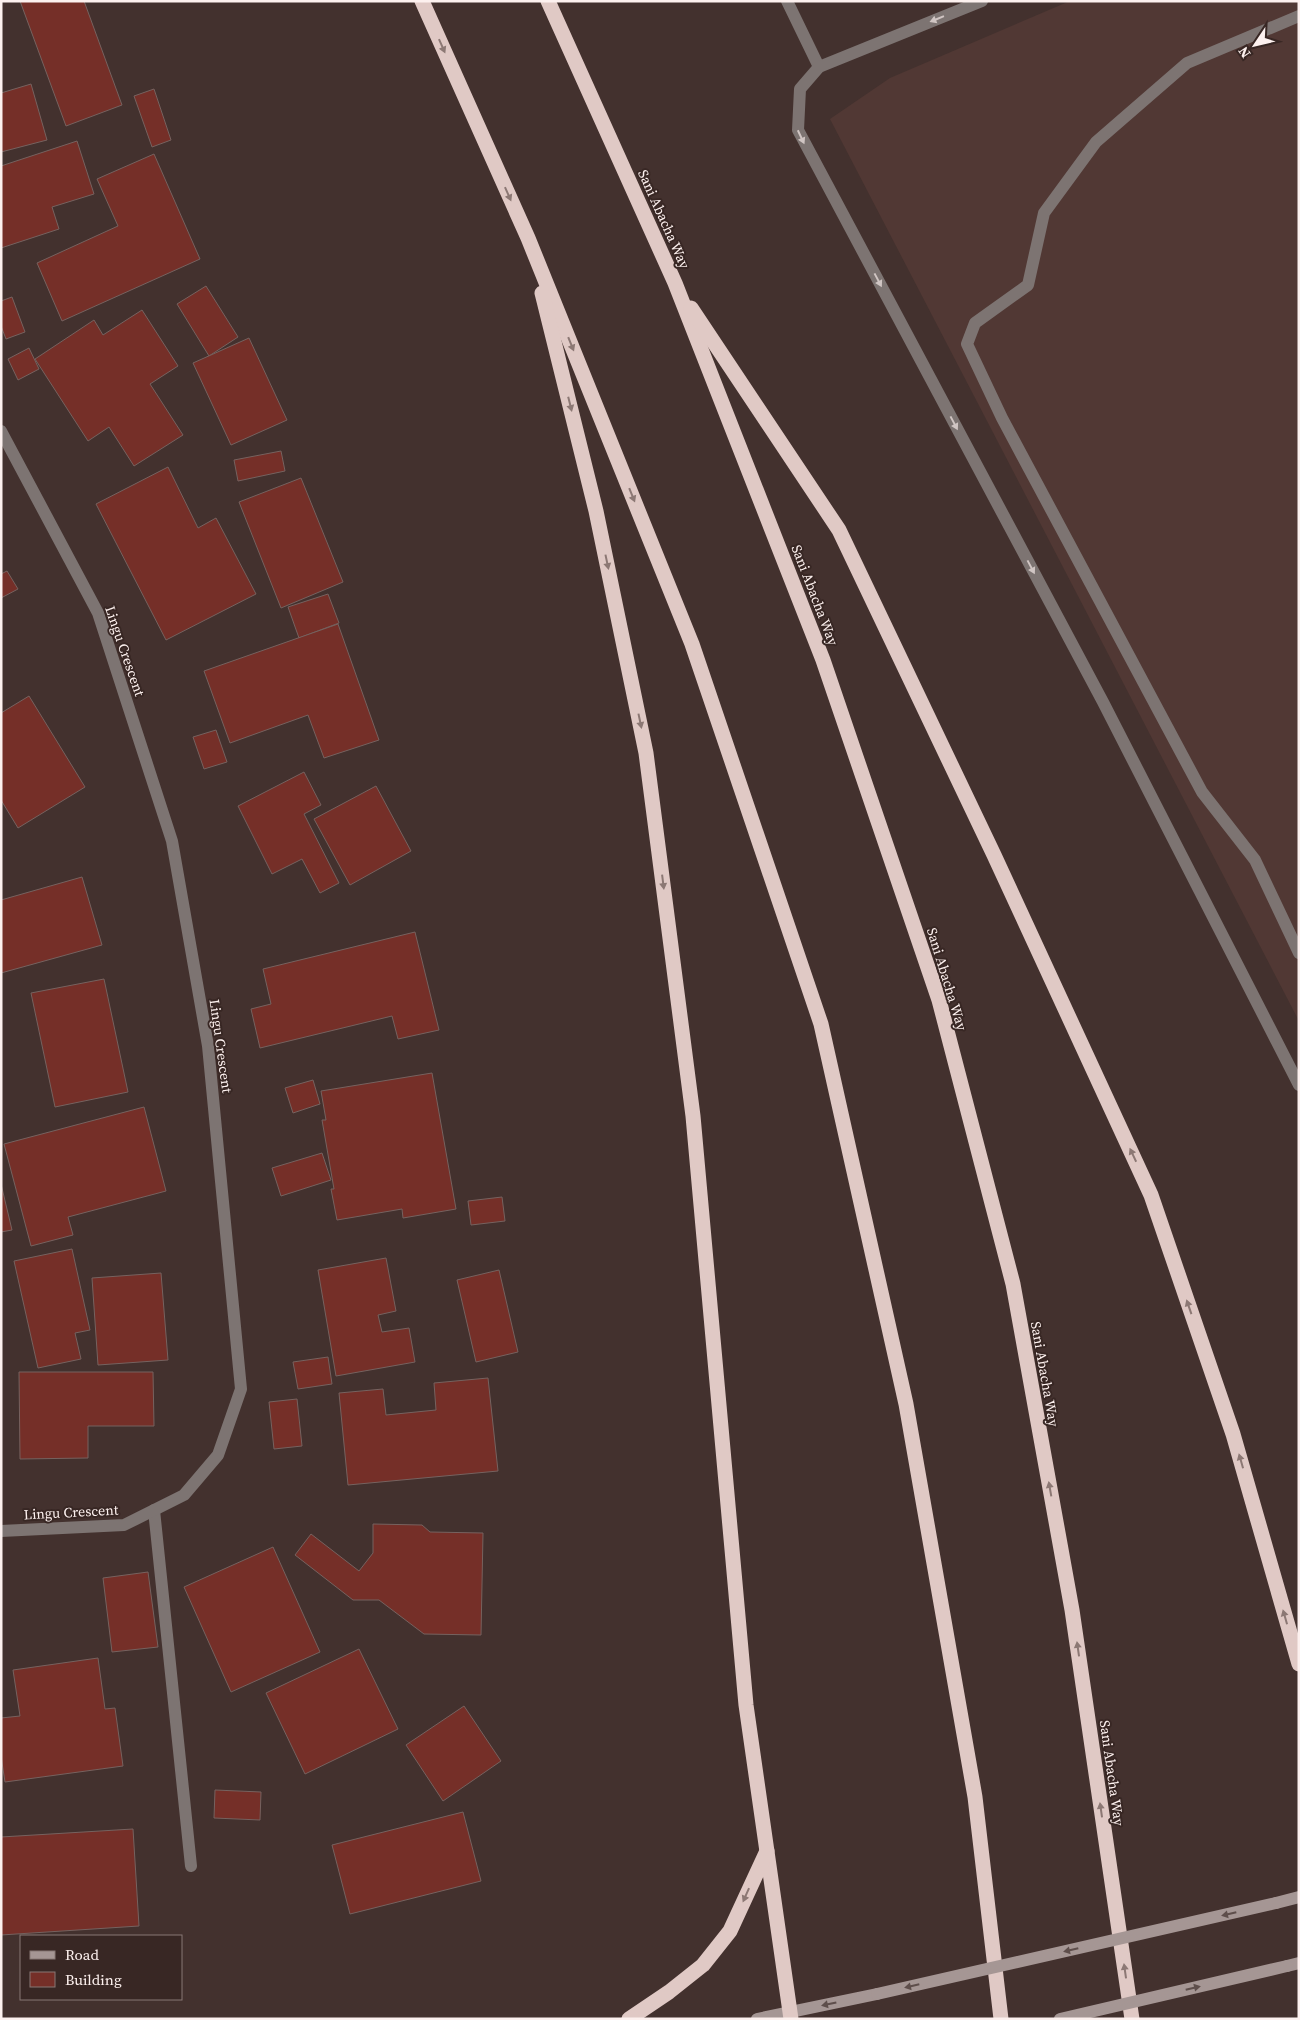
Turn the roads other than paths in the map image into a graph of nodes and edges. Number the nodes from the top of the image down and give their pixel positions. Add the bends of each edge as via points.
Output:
1 (422, 1) edge
2 (548, 1) edge
3 (787, 1) edge
4 (982, 1) edge
5 (1299, 16) edge
6 (819, 67) junction
7 (528, 238) junction
8 (675, 283) junction
9 (1, 431) edge
10 (1299, 953) edge
11 (1299, 1086) edge
12 (154, 1510) junction
13 (1, 1531) edge
14 (1299, 1664) edge
15 (767, 1851) junction
16 (191, 1866) dead end
17 (1299, 1897) edge
18 (1293, 1965) edge
19 (790, 2016) edge
20 (629, 2019) edge
21 (757, 2019) edge
22 (1002, 2019) edge
23 (1060, 2019) edge
24 (1132, 2019) edge

1 -> 7 highway
2 - 8 highway, Sani Abacha Way
3 - 6 street
4 -> 6 street
5 - 10 street via 1187,63 1096,142 1044,213 1028,285 975,323 967,344 1002,418 1202,792 1255,860
6 -> 11 street via 800,89 798,130 1103,702
7 -> 15 highway via 596,511 646,753 693,1116 746,1706
7 -> 22 highway via 692,644 821,1024 906,1404 975,1797
14 -> 8 highway via 1233,1434 1151,1195 839,530
24 -> 8 highway, Sani Abacha Way via 1072,1610 1013,1284 939,1000 823,660
9 - 12 street, Lingu Crescent via 98,613 172,841 208,1046 241,1389 218,1455 184,1495
12 - 13 street, Lingu Crescent via 124,1525
12 - 16 street
15 - 19 highway
15 -> 20 highway via 730,1931 703,1966
17 -> 19 main road, bridge
23 -> 18 main road, bridge
19 - 21 main road

